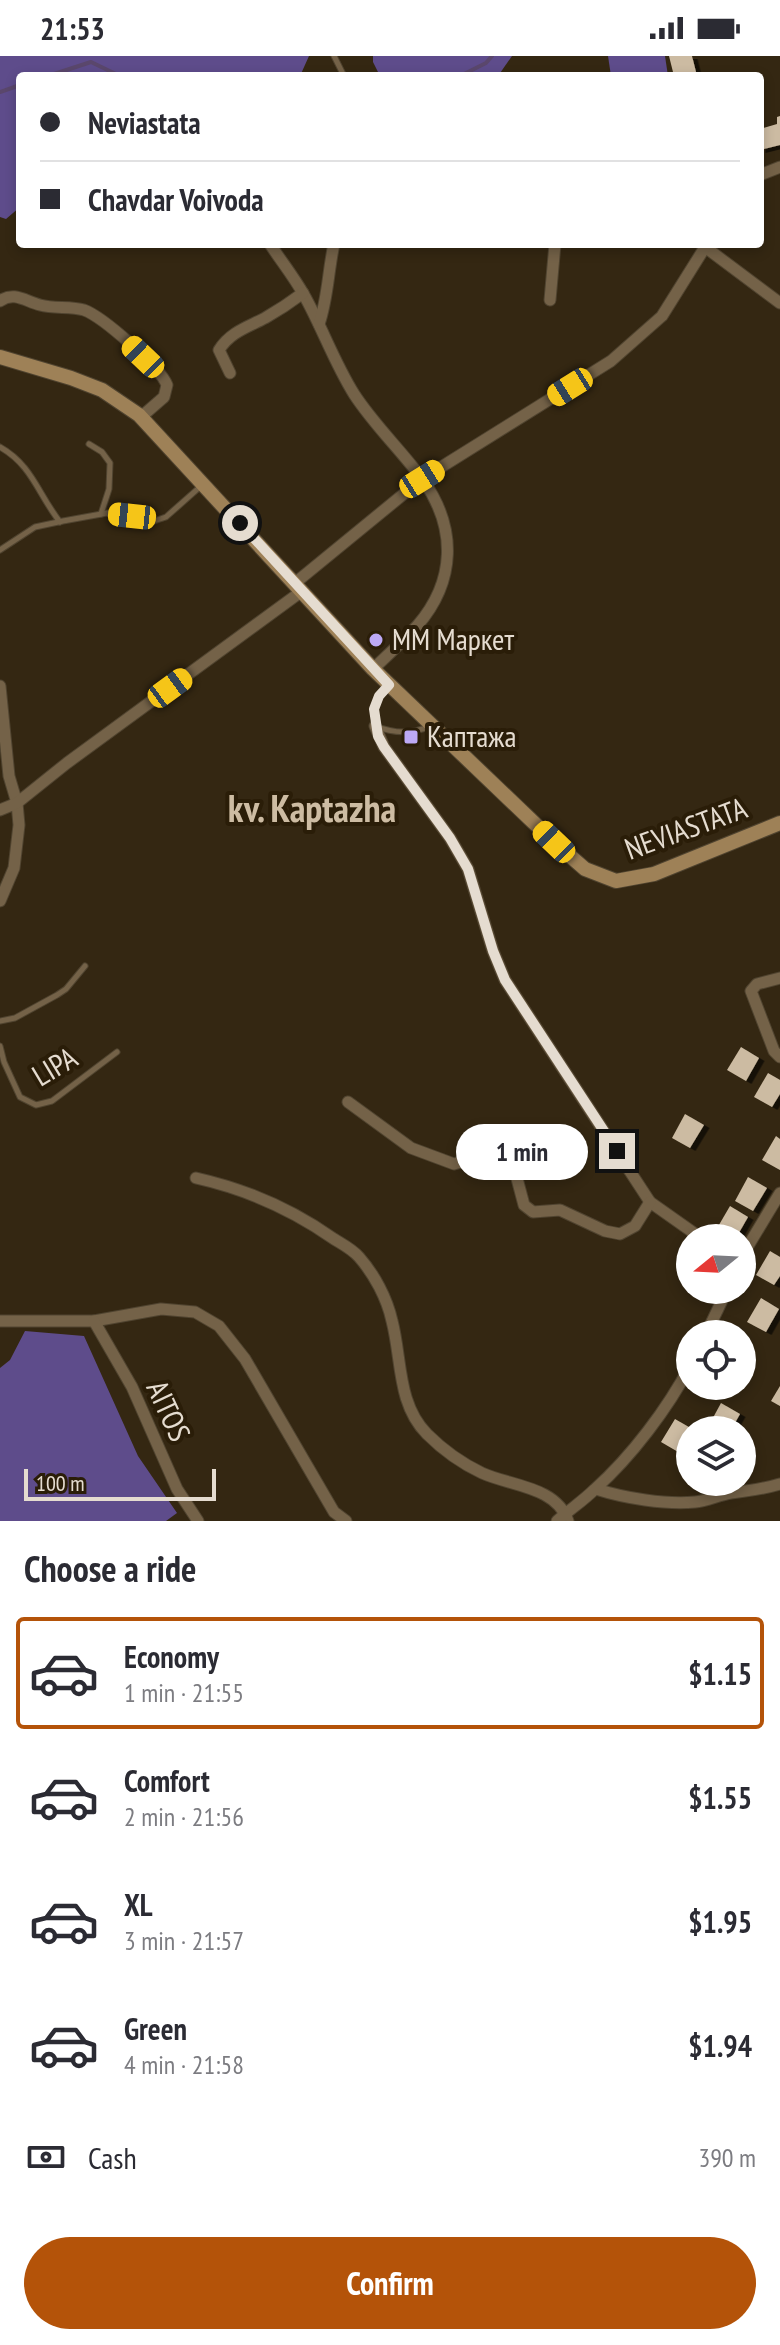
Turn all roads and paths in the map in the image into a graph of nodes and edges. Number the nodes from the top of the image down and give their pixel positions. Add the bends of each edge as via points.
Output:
1 (273, 248) edge
2 (333, 248) edge
3 (555, 248) edge
4 (705, 248) edge
5 (709, 248) edge
6 (303, 293) junction
7 (550, 300) dead end
8 (0, 301) edge
9 (780, 303) edge
10 (319, 324) junction
11 (0, 357) edge
12 (230, 373) dead end
13 (141, 417) junction
14 (89, 444) dead end
15 (0, 447) edge
16 (422, 479) junction
17 (203, 484) junction
18 (101, 514) junction
19 (60, 522) junction
20 (0, 550) edge
21 (298, 587) junction
22 (373, 669) junction
23 (389, 685) junction
24 (0, 686) edge
25 (375, 726) junction
26 (432, 726) junction
27 (17, 803) junction
28 (0, 810) edge
29 (780, 823) edge
30 (0, 901) edge
31 (85, 966) dead end
32 (780, 978) edge
33 (0, 1021) edge
34 (0, 1046) edge
35 (117, 1052) dead end
36 (780, 1057) edge
37 (348, 1102) dead end
38 (196, 1178) dead end
39 (780, 1193) edge
40 (650, 1202) junction
41 (681, 1224) edge
42 (756, 1233) edge
43 (0, 1321) edge
44 (94, 1321) junction
45 (676, 1388) edge
46 (780, 1484) edge
47 (596, 1489) junction
48 (564, 1519) edge
49 (198, 1521) edge
50 (346, 1521) edge

1 - 6 street
2 - 10 street
3 - 7 street
4 - 16 street via 662,316 611,361
5 - 9 street
6 - 10 street
6 - 12 street via 224,341 219,350
8 - 13 street via 14,295 45,306 82,309 110,326 167,385 164,397
10 - 16 street via 355,395
11 - 13 street, NEVIASTATA via 102,390
13 - 17 street, NEVIASTATA
14 - 18 lane via 110,463
15 - 19 lane via 28,470
16 - 21 street
16 - 22 street via 445,524 445,573 418,624
17 - 18 lane via 166,517 151,522
17 - 21 street, NEVIASTATA
18 - 19 lane
19 - 20 lane via 35,527
21 - 22 street, NEVIASTATA
21 - 27 street
22 - 23 street, NEVIASTATA
23 - 25 lane via 374,709
23 - 26 street, NEVIASTATA
24 - 27 street via 9,776
25 - 26 lane via 408,733
25 - 40 street via 468,869 505,980
26 - 29 street, NEVIASTATA via 585,869 616,881 654,874
27 - 28 street
27 - 30 street via 14,868
31 - 33 lane via 57,995
32 - 36 street via 751,991
34 - 35 lane, LIPA via 20,1097 36,1105 52,1101
37 - 40 street via 411,1148 454,1164 492,1153 506,1157 524,1205 533,1212 560,1210 620,1234 635,1226
38 - 48 street via 277,1206 357,1254 392,1320 413,1418 428,1436 482,1473 544,1494 558,1504
39 - 42 street
40 - 41 street
43 - 44 street
44 - 49 street, AITOS
44 - 50 street via 161,1309 195,1312 219,1326 245,1359 334,1512
45 - 47 street
46 - 47 street via 697,1502
47 - 48 street

